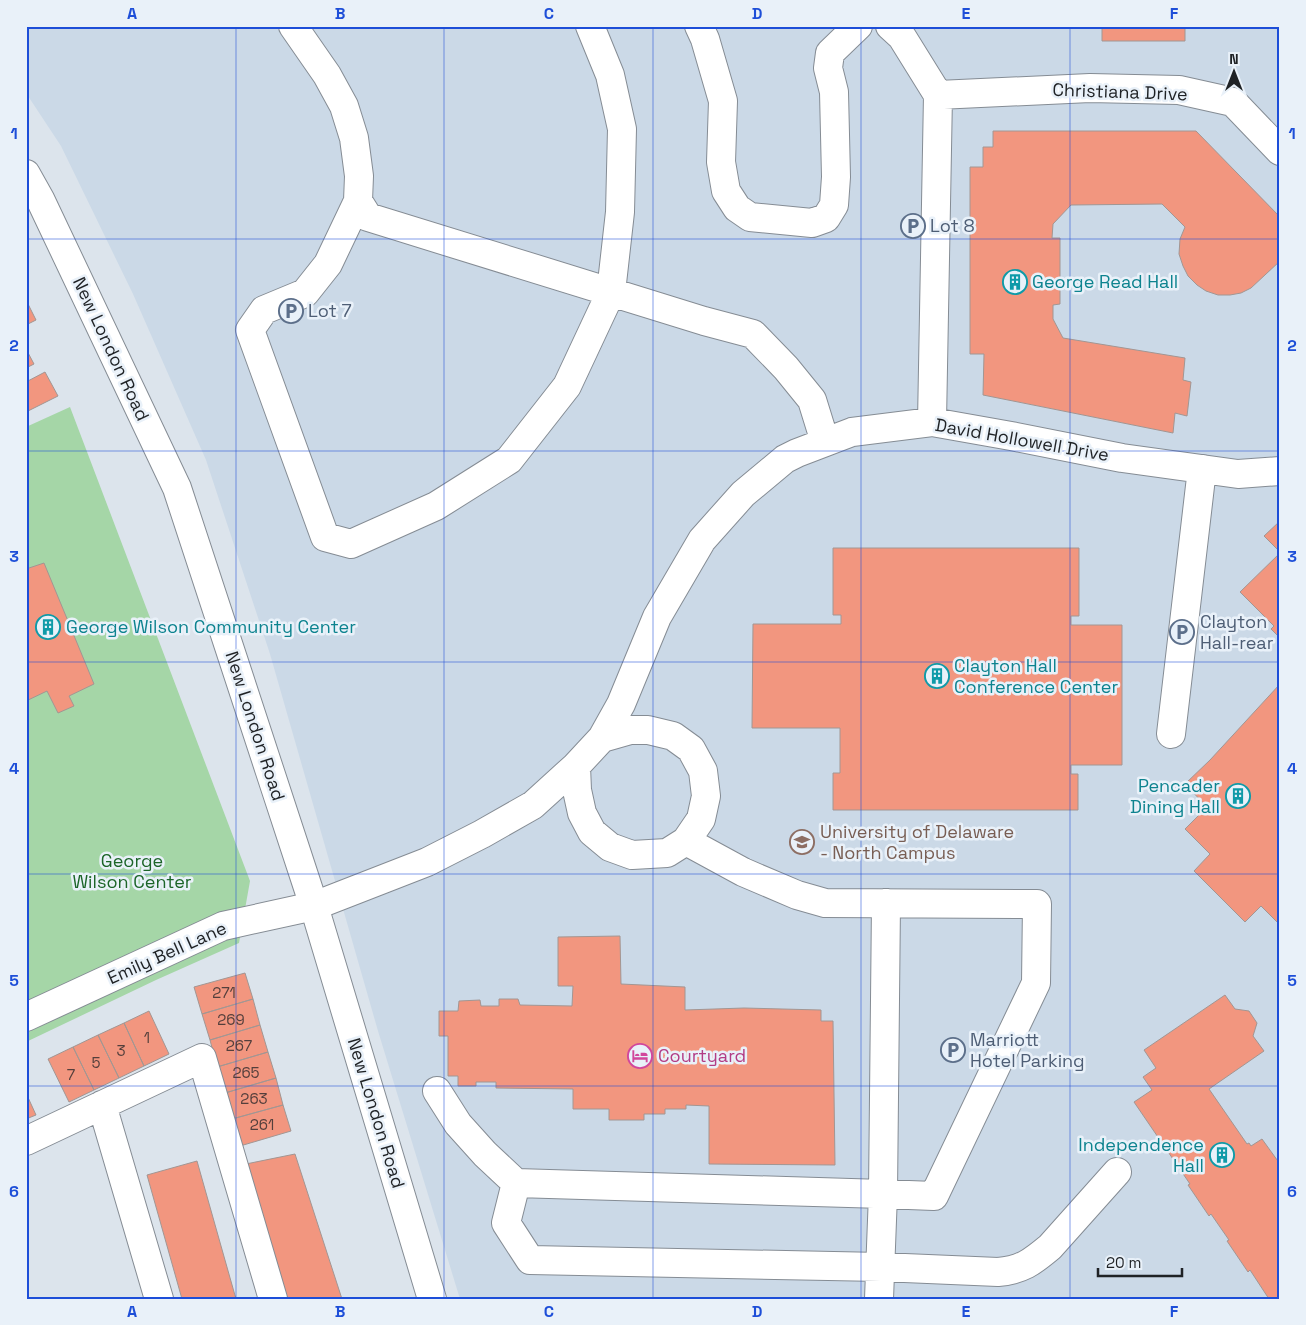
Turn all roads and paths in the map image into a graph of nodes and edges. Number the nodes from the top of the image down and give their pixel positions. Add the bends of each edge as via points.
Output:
1 (293, 26) edge
2 (590, 26) edge
3 (699, 26) edge
4 (858, 26) edge
5 (890, 26) edge
6 (938, 95) junction
7 (1280, 151) edge
8 (26, 174) edge
9 (358, 201) junction
10 (611, 292) junction
11 (932, 422) junction
12 (825, 442) junction
13 (1202, 469) junction
14 (1280, 471) edge
15 (1170, 734) dead end
16 (602, 738) junction
17 (576, 766) junction
18 (686, 841) junction
19 (886, 904) junction
20 (314, 906) junction
21 (26, 1017) edge
22 (437, 1091) dead end
23 (102, 1105) junction
24 (26, 1141) edge
25 (1118, 1172) dead end
26 (516, 1183) junction
27 (883, 1194) junction
28 (880, 1267) junction
29 (159, 1299) edge
30 (272, 1299) edge
31 (432, 1299) edge
32 (879, 1299) edge

1 - 9 street via 328,75 344,106 354,138 359,176
2 - 10 street via 610,75 622,129 620,212
3 - 4 street via 723,101 721,162 726,191 737,208 750,217 812,223 826,218 834,205 834,92 828,68 830,53
5 - 6 street via 902,37
6 - 7 street, Christiana Drive via 1090,88 1179,90 1233,102
6 - 11 street
8 - 20 street, New London Road via 177,488
9 - 10 street via 368,217
9 - 10 street via 328,264 305,293 264,310 250,330 325,537 351,544 436,506 509,460 567,386
10 - 12 street via 753,334 812,400
11 - 12 street, David Hollowell Drive via 852,432
11 - 13 street, David Hollowell Drive via 1122,458
12 - 16 street, David Hollowell Drive via 785,458 743,494 702,540 657,617 621,704
13 - 14 street, David Hollowell Drive via 1238,474
13 - 15 street
16 - 17 street, David Hollowell Drive
16 - 18 street via 630,730 648,730 673,736 691,749 704,771 706,796 701,820
17 - 18 street via 582,813 592,832 610,847 632,855 667,853
17 - 20 street, David Hollowell Drive via 532,805 482,834 427,862
18 - 19 street via 743,872 797,895 825,902
19 - 27 street
19 - 27 street via 1037,904 1036,983 934,1196
20 - 21 street, Emily Bell Lane via 223,926
20 - 31 street, New London Road
22 - 26 street via 458,1124
23 - 24 street
23 - 29 street
23 - 30 street via 202,1058
25 - 28 street via 1050,1247 1027,1265 1012,1271
26 - 27 street
26 - 28 street via 506,1223 530,1260
27 - 28 street
28 - 32 street

